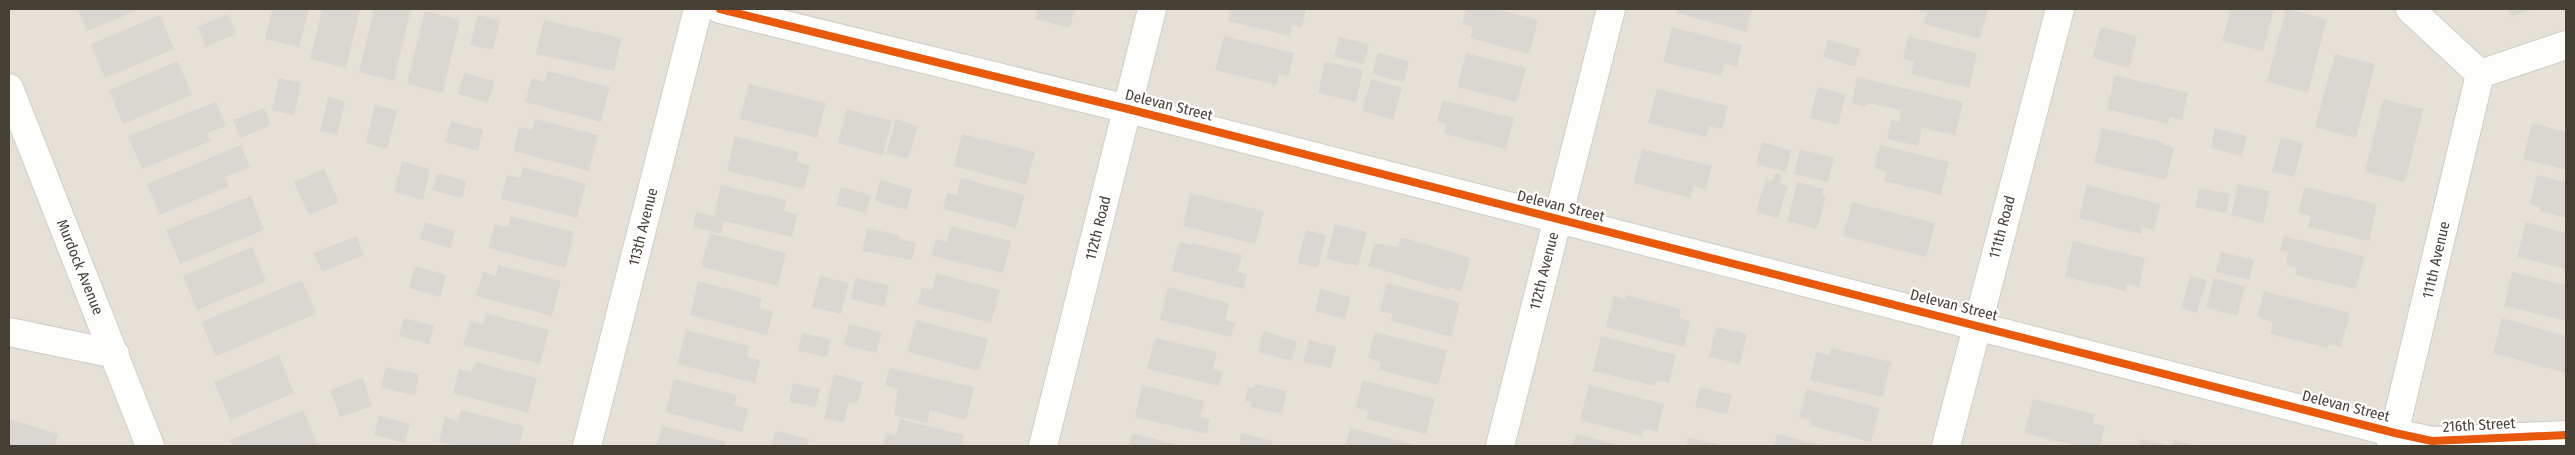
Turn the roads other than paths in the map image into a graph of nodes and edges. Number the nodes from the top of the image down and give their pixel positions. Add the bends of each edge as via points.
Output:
1 (698, 9) edge
2 (720, 9) edge
3 (1152, 9) edge
4 (1611, 9) edge
5 (2060, 9) edge
6 (2410, 9) edge
7 (2566, 45) edge
8 (2480, 74) junction
9 (9, 88) edge
10 (1128, 109) junction
11 (1557, 219) junction
12 (1976, 325) junction
13 (9, 332) edge
14 (115, 354) junction
15 (2566, 435) edge
16 (2393, 439) edge
17 (150, 446) edge
18 (587, 446) edge
19 (1043, 446) edge
20 (1500, 446) edge
21 (1946, 446) edge

1 - 18 street, 113th Avenue
2 - 10 street, Delevan Street
3 - 10 street, 112th Road
4 - 11 street, 112th Avenue
5 - 12 street, 111th Road
6 - 8 street
7 - 8 street
8 - 16 street, 111th Avenue
9 - 14 street, Murdock Avenue
10 - 11 street, Delevan Street
10 - 19 street, 112th Road
11 - 12 street, Delevan Street
11 - 20 street, 112th Avenue
12 - 16 street, Delevan Street
12 - 21 street, 111th Road
13 - 14 street
14 - 17 street, Murdock Avenue
15 - 16 street, 216th Street via 2432,441

